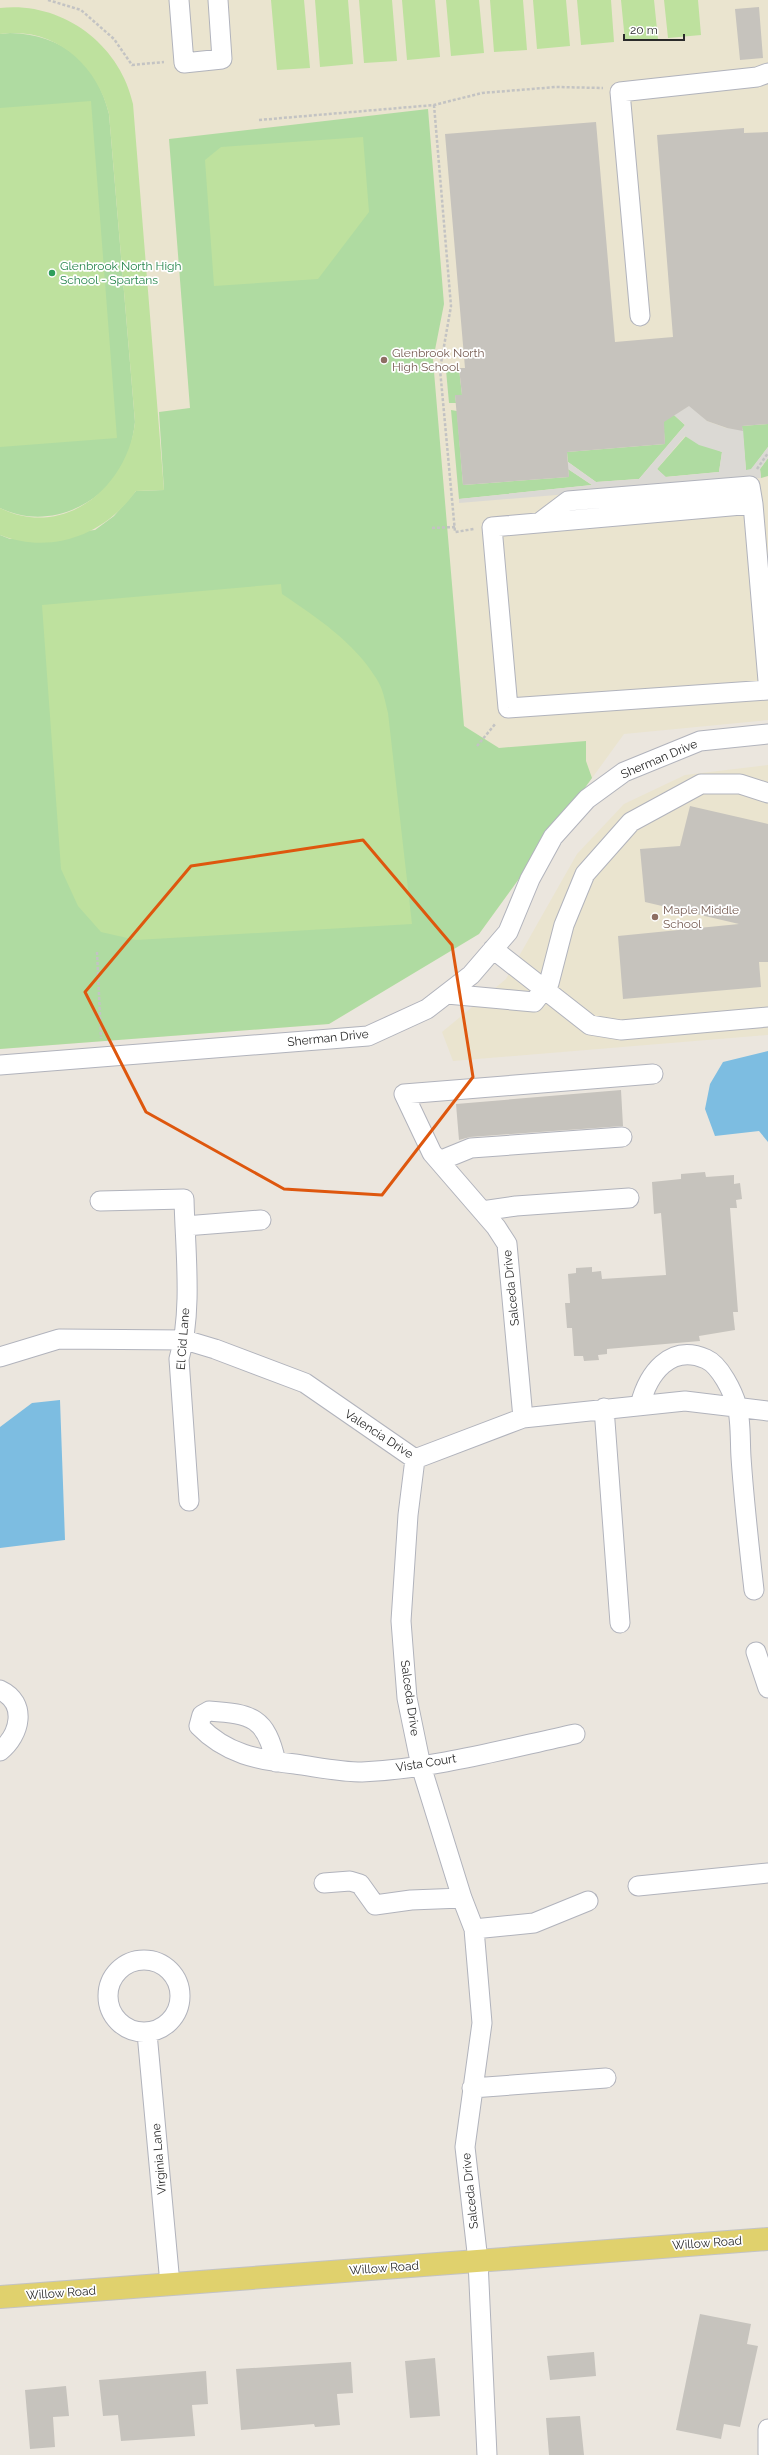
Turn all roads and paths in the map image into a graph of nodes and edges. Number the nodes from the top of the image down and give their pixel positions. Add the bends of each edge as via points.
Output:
1 (48, 0) edge
2 (179, 0) edge
3 (218, 0) edge
4 (182, 49) junction
5 (768, 73) edge
6 (620, 92) junction
7 (434, 105) junction
8 (259, 120) dead end
9 (640, 316) dead end
10 (768, 453) edge
11 (753, 474) dead end
12 (455, 527) junction
13 (492, 527) junction
14 (432, 528) dead end
15 (768, 681) edge
16 (768, 690) edge
17 (508, 708) junction
18 (768, 734) edge
19 (477, 746) dead end
20 (768, 793) edge
21 (493, 949) junction
22 (97, 952) dead end
23 (544, 989) junction
24 (447, 994) junction
25 (768, 1017) edge
26 (102, 1058) junction
27 (0, 1065) edge
28 (653, 1074) dead end
29 (622, 1137) dead end
30 (439, 1161) junction
31 (629, 1198) dead end
32 (100, 1201) dead end
33 (482, 1211) junction
34 (261, 1220) dead end
35 (185, 1226) junction
36 (185, 1340) junction
37 (0, 1357) edge
38 (640, 1404) junction
39 (738, 1407) junction
40 (604, 1408) junction
41 (768, 1411) edge
42 (523, 1418) junction
43 (415, 1459) junction
44 (189, 1500) dead end
45 (754, 1590) dead end
46 (620, 1623) dead end
47 (756, 1652) dead end
48 (768, 1688) edge
49 (0, 1690) edge
50 (575, 1734) dead end
51 (0, 1751) edge
52 (276, 1762) dead end
53 (421, 1766) junction
54 (768, 1873) edge
55 (324, 1883) dead end
56 (638, 1886) dead end
57 (462, 1898) junction
58 (588, 1901) dead end
59 (474, 1929) junction
60 (147, 2033) dead end
61 (606, 2078) dead end
62 (472, 2088) junction
63 (768, 2238) edge
64 (478, 2261) junction
65 (170, 2284) junction
66 (0, 2297) edge
67 (768, 2429) edge
68 (768, 2453) edge
69 (487, 2455) edge

1 - 4 path via 81,10 114,39 132,65 162,63
2 - 4 street
3 - 4 street via 222,59 184,63
5 - 6 street via 758,78
6 - 7 path via 621,88 556,87 482,93
6 - 9 street
7 - 8 path
7 - 12 path via 451,306 440,369
10 - 11 path
12 - 13 path via 455,532
12 - 14 path
13 - 15 street via 753,504
13 - 17 street
16 - 17 street
17 - 19 path
18 - 21 street, Sherman Drive via 700,741 624,772 587,799 553,837 530,880 508,932
20 - 23 street via 740,784 701,784 631,822 585,874 564,925 549,983
21 - 23 street
21 - 24 street, Sherman Drive via 471,975
22 - 26 path
23 - 24 street via 534,1002
23 - 25 street via 590,1025 621,1030
24 - 26 street, Sherman Drive via 427,1009 368,1036
26 - 27 street, Sherman Drive
28 - 30 street, Salceda Drive via 404,1094 432,1153
29 - 30 street via 471,1148
30 - 33 street, Salceda Drive
31 - 33 street
32 - 35 street, El Cid Lane via 184,1198
33 - 42 street, Salceda Drive via 507,1244
34 - 35 street
35 - 36 street, El Cid Lane
36 - 37 street, Valencia Drive via 59,1340
36 - 43 street, Valencia Drive via 305,1383
36 - 44 street, El Cid Lane via 179,1359
38 - 39 street, Valencia Drive via 685,1401
38 - 39 street via 652,1373 668,1360 685,1354 707,1359 724,1377
38 - 40 street, Valencia Drive
39 - 41 street, Valencia Drive
39 - 45 street
40 - 42 street, Valencia Drive via 548,1417
40 - 46 street
42 - 43 street, Valencia Drive
43 - 53 street, Salceda Drive via 408,1515 401,1621 407,1698
47 - 48 street
49 - 51 street via 12,1700 17,1709 18,1721 16,1733 9,1744
50 - 53 street, Vista Court
52 - 53 street, Vista Court via 361,1772
53 - 57 street, Salceda Drive
54 - 56 street
55 - 57 street via 350,1881 360,1884 375,1905 411,1900
57 - 59 street, Salceda Drive
58 - 59 street via 534,1923
59 - 62 street, Salceda Drive via 482,2023
60 - 65 street, Virginia Lane
61 - 62 street
62 - 64 street, Salceda Drive via 465,2147
63 - 64 main road, Willow Road
64 - 65 main road, Willow Road
64 - 69 street, Salceda Drive
65 - 66 main road, Willow Road
67 - 68 street

